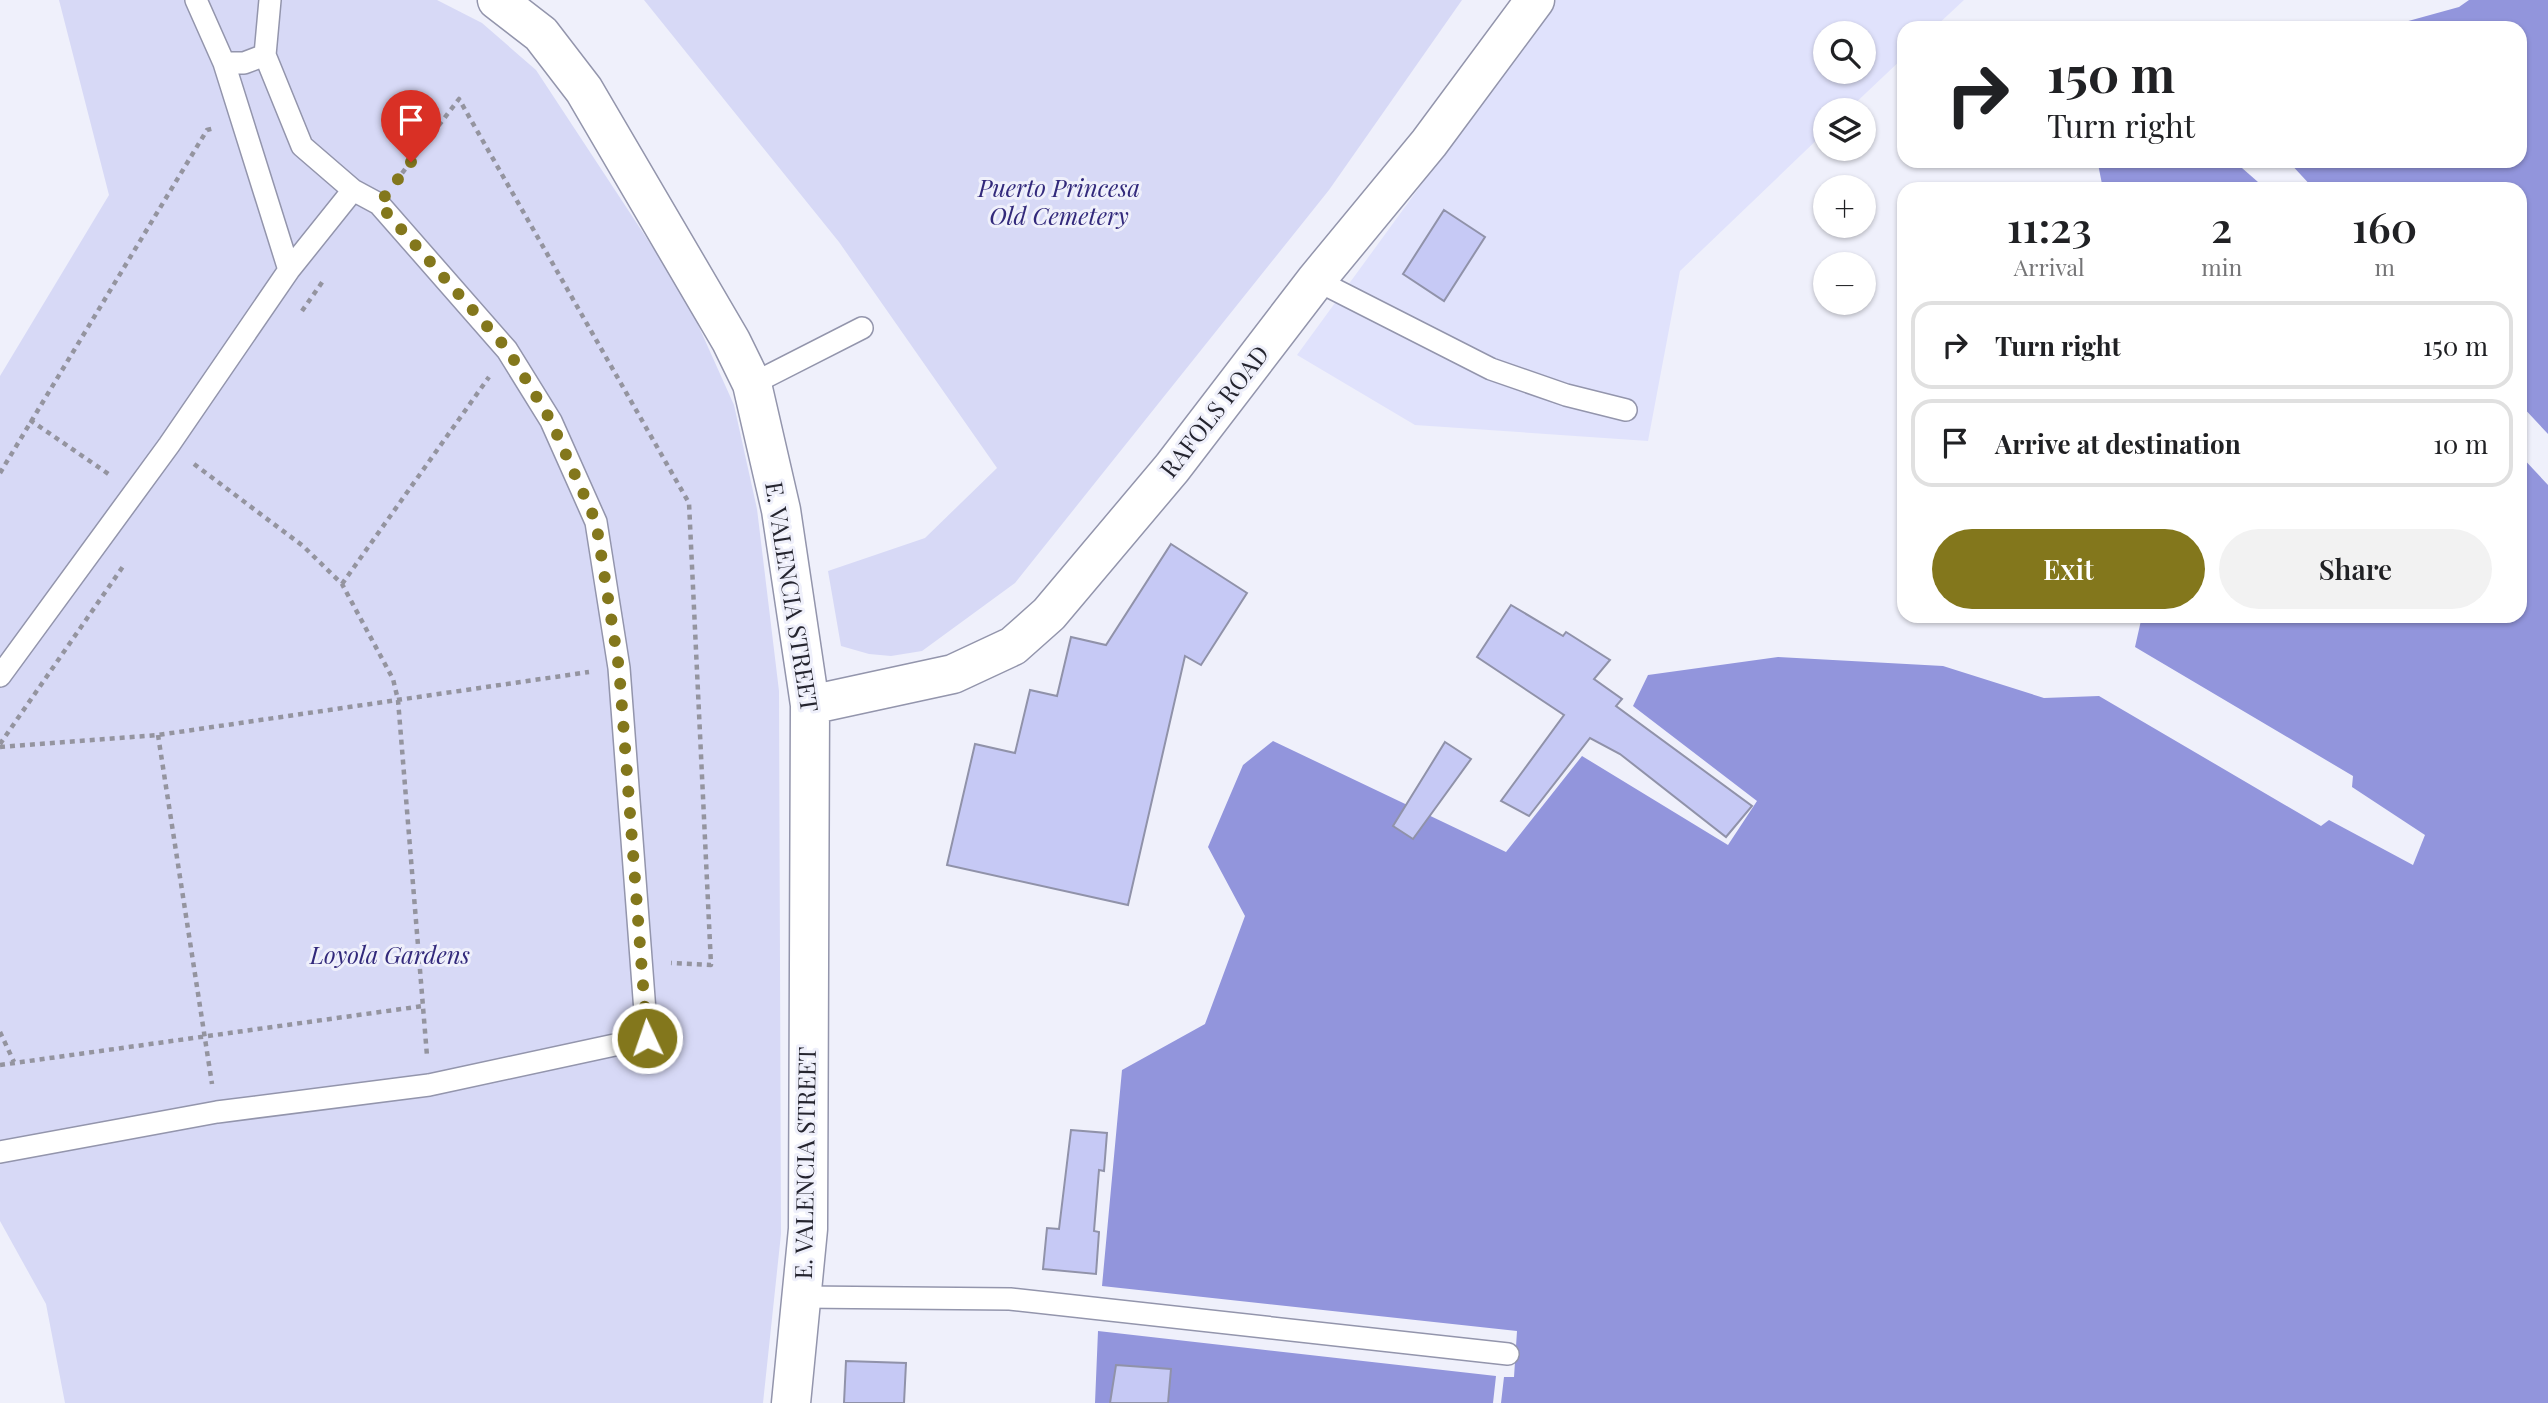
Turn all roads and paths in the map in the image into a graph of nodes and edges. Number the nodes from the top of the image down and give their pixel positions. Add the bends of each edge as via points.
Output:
1 (196, 0) edge
2 (271, 0) edge
3 (497, 0) edge
4 (1535, 0) edge
5 (265, 55) junction
6 (224, 63) junction
7 (242, 122) junction
8 (353, 190) junction
9 (379, 204) junction
10 (289, 270) junction
11 (330, 272) dead end
12 (1316, 280) junction
13 (298, 317) dead end
14 (862, 328) dead end
15 (508, 350) junction
16 (752, 384) junction
17 (1626, 410) dead end
18 (30, 420) junction
19 (169, 445) junction
20 (202, 452) dead end
21 (194, 464) junction
22 (0, 472) edge
23 (186, 475) dead end
24 (134, 492) junction
25 (132, 553) dead end
26 (342, 584) junction
27 (619, 668) junction
28 (0, 676) edge
29 (398, 700) junction
30 (810, 705) junction
31 (158, 736) junction
32 (0, 746) edge
33 (642, 962) junction
34 (423, 1006) junction
35 (0, 1032) edge
36 (205, 1038) junction
37 (14, 1062) junction
38 (0, 1065) edge
39 (429, 1085) junction
40 (217, 1112) junction
41 (0, 1152) edge
42 (802, 1297) junction
43 (1508, 1354) dead end
44 (791, 1403) edge

1 - 6 lane
2 - 5 lane
3 - 16 street, E. VALENCIA STREET via 541,34 584,90
4 - 12 street, RAFOLS ROAD via 1429,143
5 - 6 lane via 244,63
5 - 8 lane via 302,146
6 - 7 lane
7 - 10 lane
7 - 18 path via 207,130
8 - 9 lane
8 - 10 lane
9 - 15 lane
9 - 33 path via 459,99 689,503 711,965
10 - 19 lane
11 - 13 path
12 - 17 lane via 1490,369
12 - 30 street, RAFOLS ROAD via 1172,468 1049,614 1013,646 953,674
14 - 16 lane
15 - 26 path
15 - 27 lane via 551,421 596,522
16 - 30 street, E. VALENCIA STREET via 781,510
18 - 22 path
18 - 24 path
19 - 21 path
19 - 24 lane
20 - 21 path
21 - 23 path
21 - 26 path via 303,546
24 - 28 lane
25 - 32 path
26 - 29 path via 393,679
27 - 29 path
27 - 33 lane
29 - 31 path
29 - 34 path
30 - 42 street, E. VALENCIA STREET via 808,1229
31 - 32 path
31 - 36 path
33 - 39 lane via 647,1038
34 - 36 path
34 - 39 path
35 - 37 path
36 - 37 path
36 - 40 path
37 - 38 path
39 - 40 lane
40 - 41 lane
42 - 43 lane via 1010,1299
42 - 44 street, E. VALENCIA STREET

